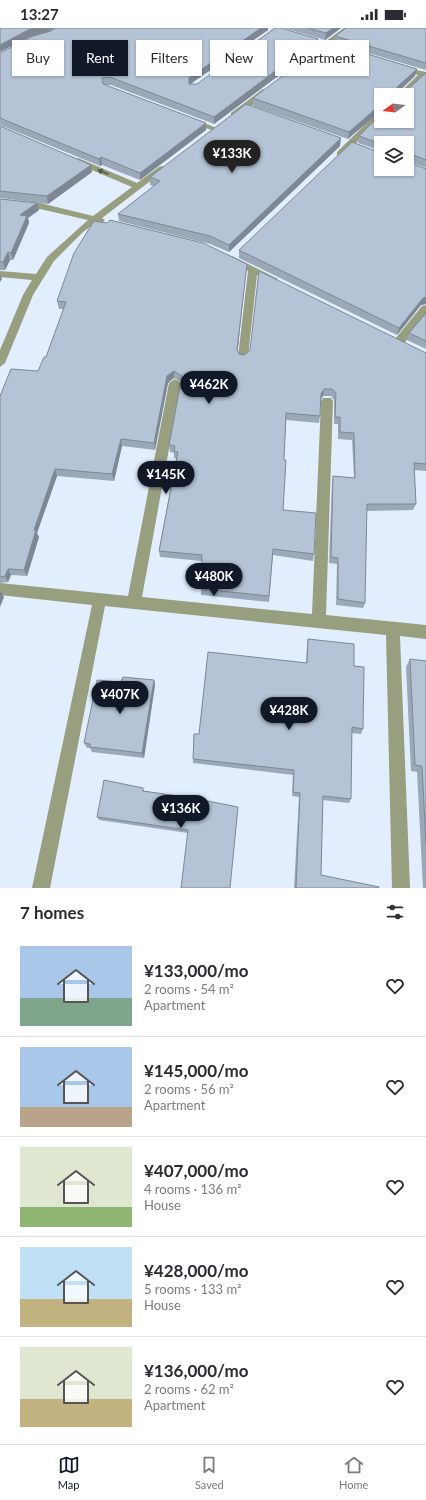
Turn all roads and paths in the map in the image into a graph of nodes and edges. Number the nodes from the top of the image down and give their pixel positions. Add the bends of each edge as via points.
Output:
1 (348, 28) edge
2 (332, 40) edge
3 (393, 65) edge
4 (424, 75) edge
5 (275, 83) edge
6 (409, 88) edge
7 (186, 118) edge
8 (374, 120) edge
9 (346, 143) junction
10 (362, 149) edge
11 (66, 156) edge
12 (332, 161) edge
13 (171, 163) edge
14 (139, 187) junction
15 (0, 202) edge
16 (96, 219) junction
17 (111, 223) edge
18 (230, 255) edge
19 (253, 269) junction
20 (0, 274) edge
21 (38, 278) junction
22 (281, 283) edge
23 (426, 308) edge
24 (399, 342) edge
25 (243, 357) edge
26 (0, 363) edge
27 (175, 383) edge
28 (327, 401) edge
29 (0, 589) edge
30 (100, 598) junction
31 (134, 602) junction
32 (319, 620) junction
33 (393, 629) junction
34 (426, 632) edge
35 (41, 888) edge
36 (401, 888) edge

1 - 2 street
3 - 4 street
4 - 6 street
5 - 7 street via 247,109 218,127
8 - 9 street
9 - 10 street
9 - 12 street
14 -> 11 street
13 - 14 street
14 - 16 street
15 - 16 street via 40,206
16 - 17 street
16 - 21 street via 50,259
18 - 19 street
19 - 22 street
19 - 25 street
20 - 21 street
21 - 26 street via 28,295
23 - 24 street
27 - 31 street
28 - 32 street
29 - 30 street
30 - 31 street
30 - 35 street
31 - 32 street
32 - 33 street
33 - 34 street
33 - 36 street

